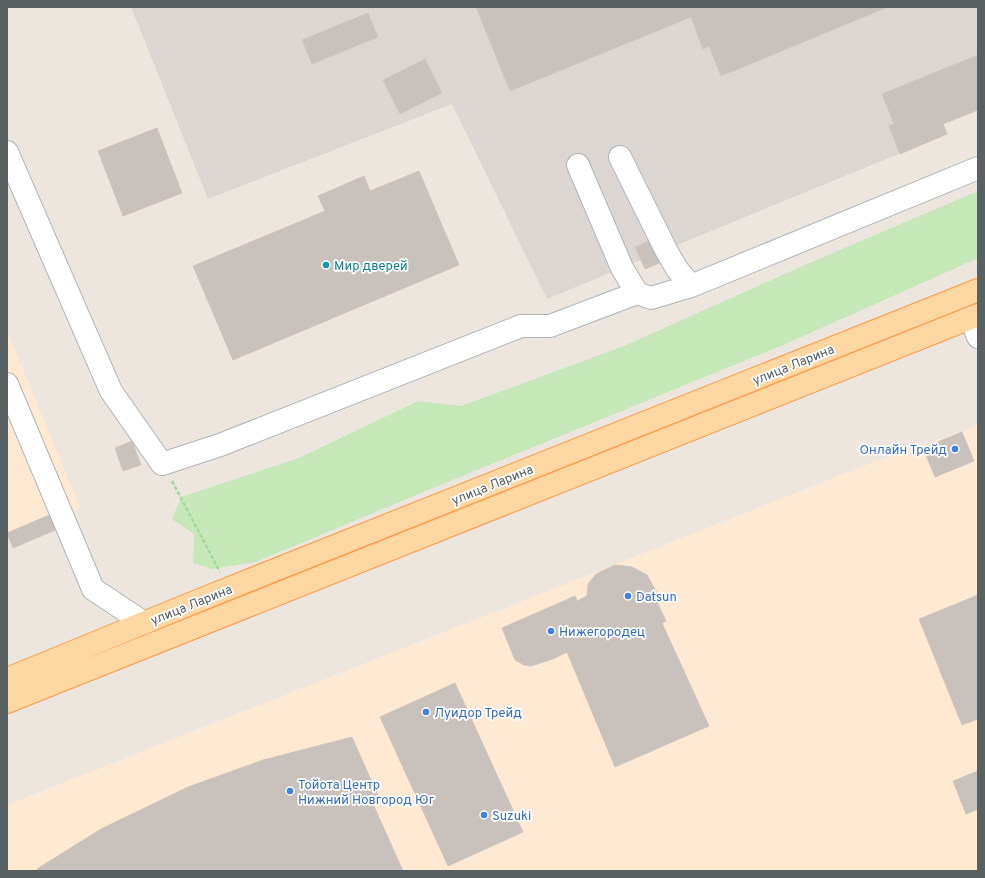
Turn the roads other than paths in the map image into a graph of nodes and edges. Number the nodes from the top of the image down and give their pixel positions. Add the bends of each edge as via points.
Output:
1 (7, 152) edge
2 (620, 157) dead end
3 (578, 165) dead end
4 (978, 168) edge
5 (691, 286) junction
6 (978, 290) edge
7 (637, 293) junction
8 (976, 323) edge
9 (7, 384) edge
10 (144, 623) junction
11 (7, 679) edge
12 (7, 702) edge

1 - 7 lane via 111,391 162,464 220,445 521,326 550,326
2 - 5 lane via 666,250
3 - 7 lane via 622,268
4 - 5 lane
5 - 7 lane via 651,298
6 - 10 main road, улица Ларина
8 - 12 main road, улица Ларина
9 - 10 lane via 93,589
10 - 11 main road, улица Ларина

